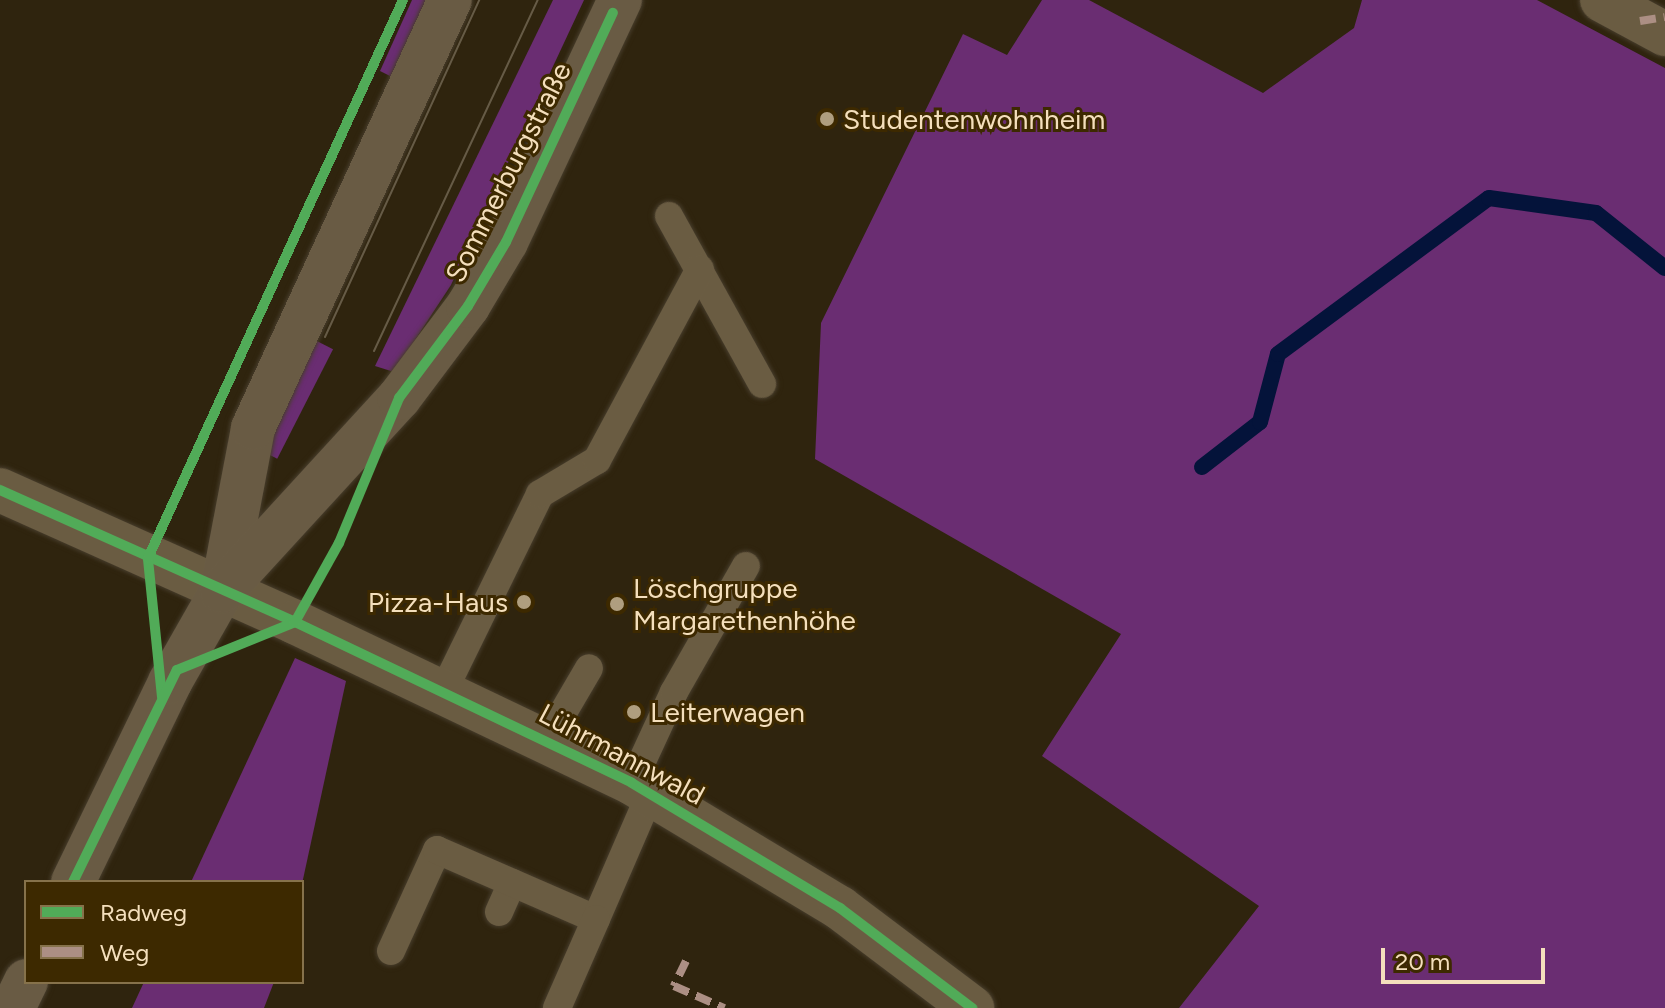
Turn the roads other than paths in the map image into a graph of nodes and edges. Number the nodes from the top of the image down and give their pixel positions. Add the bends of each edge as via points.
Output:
1 (450, 0) edge
2 (620, 0) edge
3 (1602, 0) edge
4 (1665, 34) edge
5 (669, 216) dead end
6 (700, 269) junction
7 (762, 384) dead end
8 (0, 490) edge
9 (746, 566) dead end
10 (222, 591) junction
11 (589, 668) dead end
12 (443, 692) junction
13 (547, 740) junction
14 (641, 789) junction
15 (74, 880) edge
16 (512, 883) junction
17 (499, 912) dead end
18 (596, 919) junction
19 (391, 951) dead end
20 (25, 984) edge
21 (13, 1008) edge
22 (557, 1008) edge
23 (972, 1008) edge

1 - 10 street, Sommerburgstraße via 253,428
2 - 10 street, Sommerburgstraße via 506,242 468,306 399,398
3 - 4 street
5 - 6 lane
6 - 7 lane
6 - 12 lane via 597,460 540,494
8 - 10 street, Lührmannwald
9 - 14 lane via 674,692
10 - 12 street, Lührmannwald
10 - 15 street, Sommerburgstraße via 166,689
11 - 13 lane
12 - 13 street, Lührmannwald
13 - 14 street, Lührmannwald
14 - 18 lane
14 - 23 street, Lührmannwald via 840,908
16 - 17 lane
16 - 18 lane
16 - 19 lane via 437,850
18 - 22 lane
20 - 21 street

